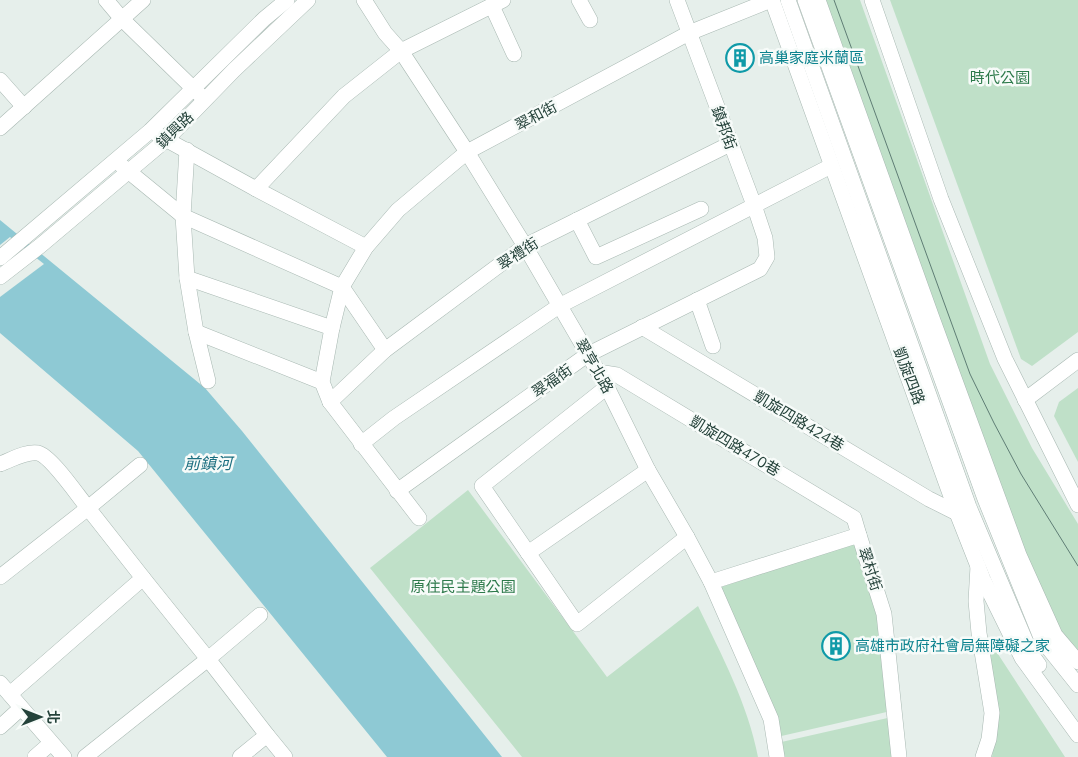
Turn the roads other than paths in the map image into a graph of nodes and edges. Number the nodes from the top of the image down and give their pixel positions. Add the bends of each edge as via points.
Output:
1 (106, 0) edge
2 (143, 0) edge
3 (287, 0) edge
4 (308, 0) edge
5 (364, 0) edge
6 (579, 0) edge
7 (677, 0) edge
8 (772, 0) edge
9 (788, 0) edge
10 (805, 0) edge
11 (818, 0) edge
12 (872, 0) edge
13 (497, 3) edge
14 (122, 19) junction
15 (590, 20) dead end
16 (689, 33) junction
17 (401, 51) junction
18 (514, 54) dead end
19 (0, 80) edge
20 (193, 90) junction
21 (206, 100) junction
22 (24, 107) junction
23 (0, 128) edge
24 (150, 131) junction
25 (167, 139) junction
26 (730, 144) junction
27 (187, 150) junction
28 (467, 152) junction
29 (116, 161) junction
30 (831, 166) junction
31 (130, 171) junction
32 (256, 190) junction
33 (754, 206) junction
34 (701, 209) dead end
35 (183, 216) junction
36 (577, 220) junction
37 (525, 246) junction
38 (366, 247) junction
39 (767, 257) joint
40 (0, 258) edge
41 (0, 277) edge
42 (187, 278) junction
43 (342, 287) junction
44 (697, 300) junction
45 (559, 306) junction
46 (642, 327) junction
47 (332, 328) junction
48 (196, 332) junction
49 (713, 346) dead end
50 (385, 350) junction
51 (587, 355) junction
52 (1078, 360) edge
53 (598, 372) junction
54 (208, 381) dead end
55 (322, 382) junction
56 (606, 387) junction
57 (1025, 400) junction
58 (330, 402) junction
59 (361, 444) junction
60 (0, 464) edge
61 (140, 465) dead end
62 (648, 470) junction
63 (397, 491) junction
64 (1078, 505) edge
65 (88, 508) junction
66 (957, 513) junction
67 (419, 518) dead end
68 (859, 534) junction
69 (687, 537) junction
70 (528, 553) junction
71 (978, 566) junction
72 (0, 577) edge
73 (143, 578) junction
74 (710, 582) junction
75 (260, 615) dead end
76 (208, 659) junction
77 (1078, 662) edge
78 (1078, 685) edge
79 (5, 688) edge
80 (21, 708) junction
81 (1078, 718) edge
82 (0, 727) edge
83 (267, 735) junction
84 (1078, 736) edge
85 (52, 743) junction
86 (35, 757) edge
87 (64, 757) edge
88 (85, 757) edge
89 (240, 757) edge
90 (285, 757) edge
91 (777, 757) edge
92 (899, 757) edge
93 (983, 757) edge

1 - 14 street
2 - 14 street
3 - 20 street, 鎮興路
4 - 21 street, 鎮興路
5 - 17 street, 翠亨北路 via 384,33
6 - 15 street
7 - 16 street, 鎮邦街
8 - 16 street, 翠和街
8 - 30 street, 凱旋四路
9 - 81 street, 凱旋四路 via 976,523 1031,654
10 - 78 street, 凱旋四路 via 985,499 1042,640
11 - 77 street via 1019,555 1055,635
12 - 57 street via 941,199
13 - 17 street
13 - 18 street
14 - 20 street
14 - 22 street
16 - 26 street, 鎮邦街
16 - 28 street, 翠和街
17 - 28 street, 翠亨北路
17 - 32 street via 344,96
19 - 22 street
20 - 21 street
20 - 24 street, 鎮興路
21 - 25 street, 鎮興路
22 - 23 street
24 - 25 street
24 - 29 street, 鎮興路
25 - 27 street
25 - 31 street, 鎮興路
26 - 33 street, 鎮邦街
26 - 36 street, 翠禮街
27 - 32 street
27 - 35 street
28 - 37 street, 翠亨北路
28 - 38 street, 翠和街 via 398,210
29 - 31 street
29 - 40 street, 鎮興路
30 - 33 street
30 - 66 street, 凱旋四路
31 - 35 street
31 - 41 street, 鎮興路
32 - 38 street
33 - 39 street, 鎮邦街 via 765,238
33 - 45 street
34 - 36 street via 596,257
35 - 42 street
35 - 43 street
36 - 37 street, 翠禮街
37 - 45 street, 翠亨北路
37 - 50 street, 翠禮街
38 - 43 street, 翠和街
39 - 44 street, 翠福街 via 760,269
42 - 47 street
42 - 48 street
43 - 47 street, 翠和街
43 - 50 street
44 - 46 street, 翠福街
44 - 49 street
45 - 51 street, 翠亨北路
45 - 59 street
46 - 51 street, 翠福街
46 - 66 street, 凱旋四路424巷
47 - 55 street, 翠和街
48 - 54 street
48 - 55 street
50 - 58 street, 翠禮街
51 - 53 street, 翠亨北路
51 - 63 street, 翠福街
52 - 57 street
53 - 56 street, 翠亨北路
53 - 68 street, 凱旋四路470巷 via 617,375 854,518
55 - 58 street
56 - 62 street, 翠亨北路
56 - 70 street via 482,486
57 - 64 street
58 - 59 street
59 - 63 street
60 - 65 street via 36,453 47,457
61 - 65 street
62 - 69 street, 翠亨北路
62 - 70 street
63 - 67 street
65 - 72 street
65 - 73 street
66 - 71 street, 凱旋四路
68 - 74 street, 翠村街
68 - 92 street, 翠村街 via 884,614
69 - 70 street via 577,624
69 - 74 street, 翠亨北路
71 - 84 street, 凱旋四路 via 1022,658
71 - 93 street via 976,609 992,713
73 - 76 street
73 - 79 street
74 - 91 street, 翠亨北路 via 771,719
75 - 76 street
76 - 83 street
76 - 88 street
79 - 80 street
80 - 82 street
80 - 85 street
83 - 89 street
83 - 90 street
85 - 86 street
85 - 87 street

